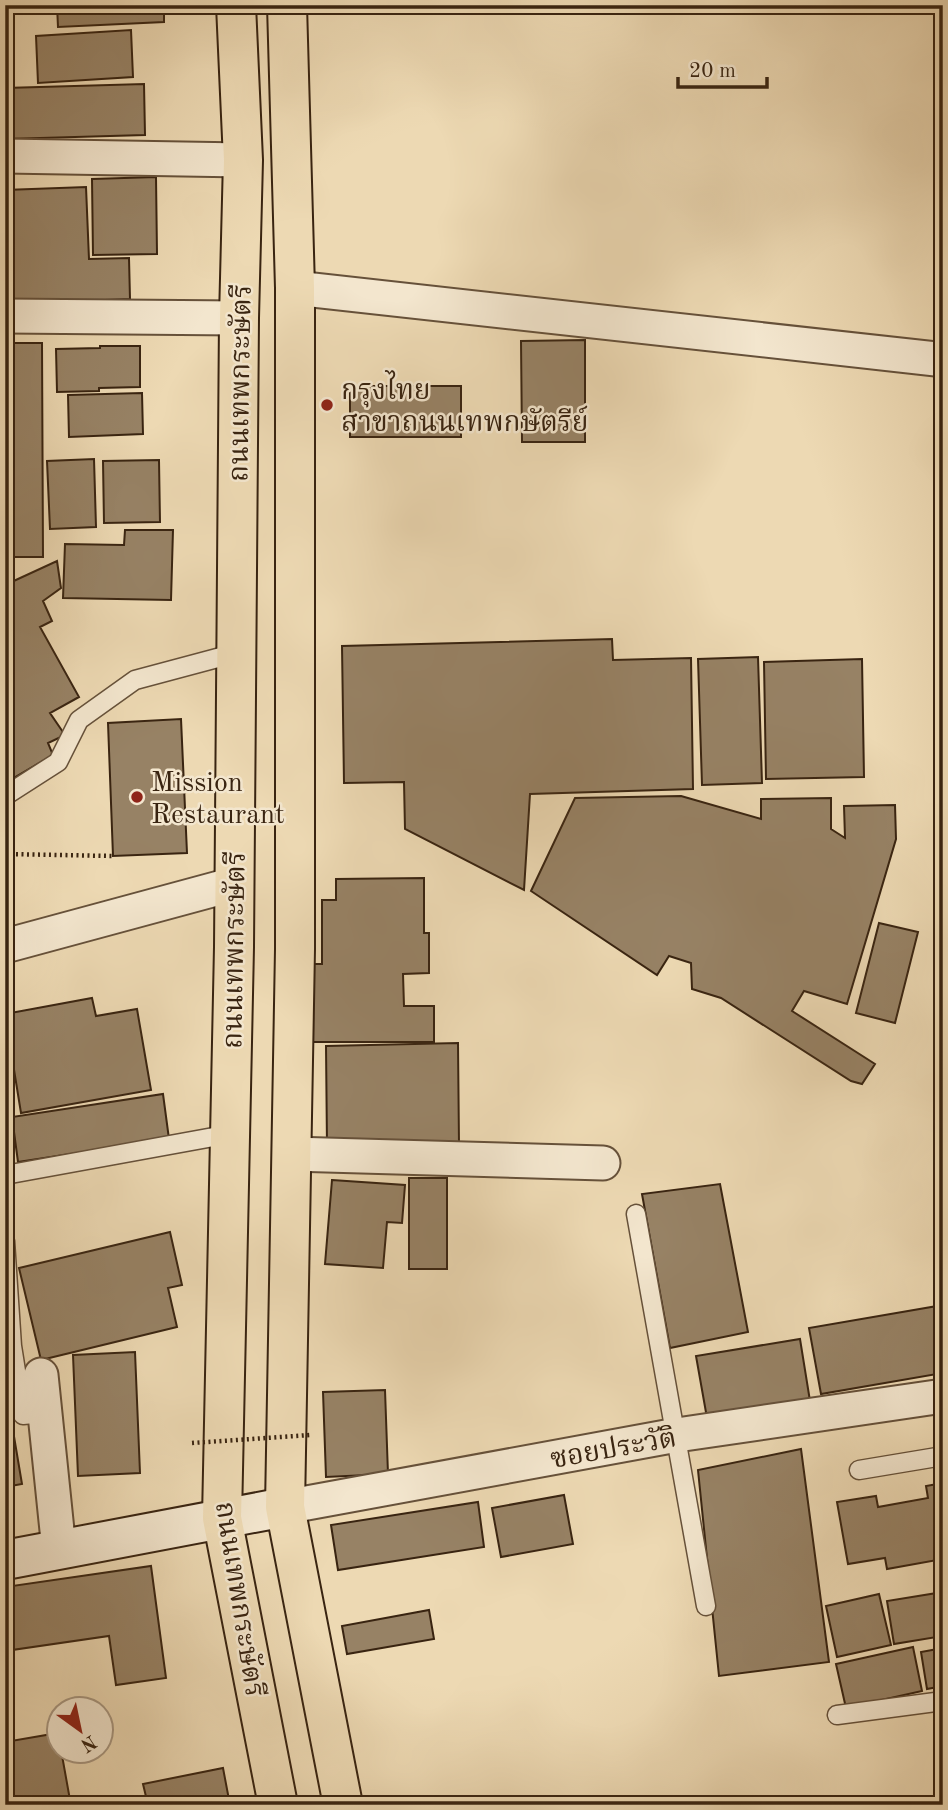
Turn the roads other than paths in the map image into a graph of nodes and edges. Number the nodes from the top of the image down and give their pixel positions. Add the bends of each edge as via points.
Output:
1 (236, 5) edge
2 (287, 5) edge
3 (5, 156) edge
4 (243, 160) junction
5 (295, 288) junction
6 (5, 316) edge
7 (239, 318) junction
8 (936, 359) dead end
9 (236, 653) junction
10 (5, 796) edge
11 (234, 884) junction
12 (5, 940) edge
13 (5, 946) edge
14 (230, 1134) junction
15 (291, 1154) junction
16 (603, 1163) dead end
17 (5, 1175) edge
18 (636, 1214) dead end
19 (5, 1241) edge
20 (9, 1347) edge
21 (41, 1375) dead end
22 (943, 1396) edge
23 (44, 1413) junction
24 (677, 1435) junction
25 (943, 1456) edge
26 (859, 1470) dead end
27 (285, 1507) junction
28 (222, 1518) junction
29 (59, 1550) junction
30 (5, 1560) edge
31 (706, 1606) dead end
32 (943, 1701) edge
33 (837, 1715) dead end
34 (278, 1805) edge
35 (343, 1805) edge

1 - 4 main road, ถนนเทพกระษัตรี
2 - 5 main road, ถนนเทพกระษัตรี
3 - 4 street
4 - 7 main road, ถนนเทพกระษัตรี
5 - 8 street
5 - 15 main road, ถนนเทพกระษัตรี
6 - 7 street
7 - 9 main road, ถนนเทพกระษัตรี
9 - 10 lane via 135,680 79,720 58,762
9 - 11 main road, ถนนเทพกระษัตรี
11 - 13 street
11 - 14 main road, ถนนเทพกระษัตรี
12 - 13 lane
14 - 17 lane
14 - 28 main road, ถนนเทพกระษัตรี
15 - 16 street
15 - 27 main road, ถนนเทพกระษัตรี
18 - 24 lane
19 - 20 lane
20 - 23 lane via 23,1415
21 - 23 street
22 - 24 street, ซอยประวัติ
23 - 29 street
24 - 27 street, ซอยประวัติ
24 - 31 lane
25 - 26 lane
27 - 28 street
27 - 35 main road, ถนนเทพกระษัตรี
28 - 29 street
28 - 34 main road, ถนนเทพกระษัตรี
29 - 30 street
32 - 33 lane

